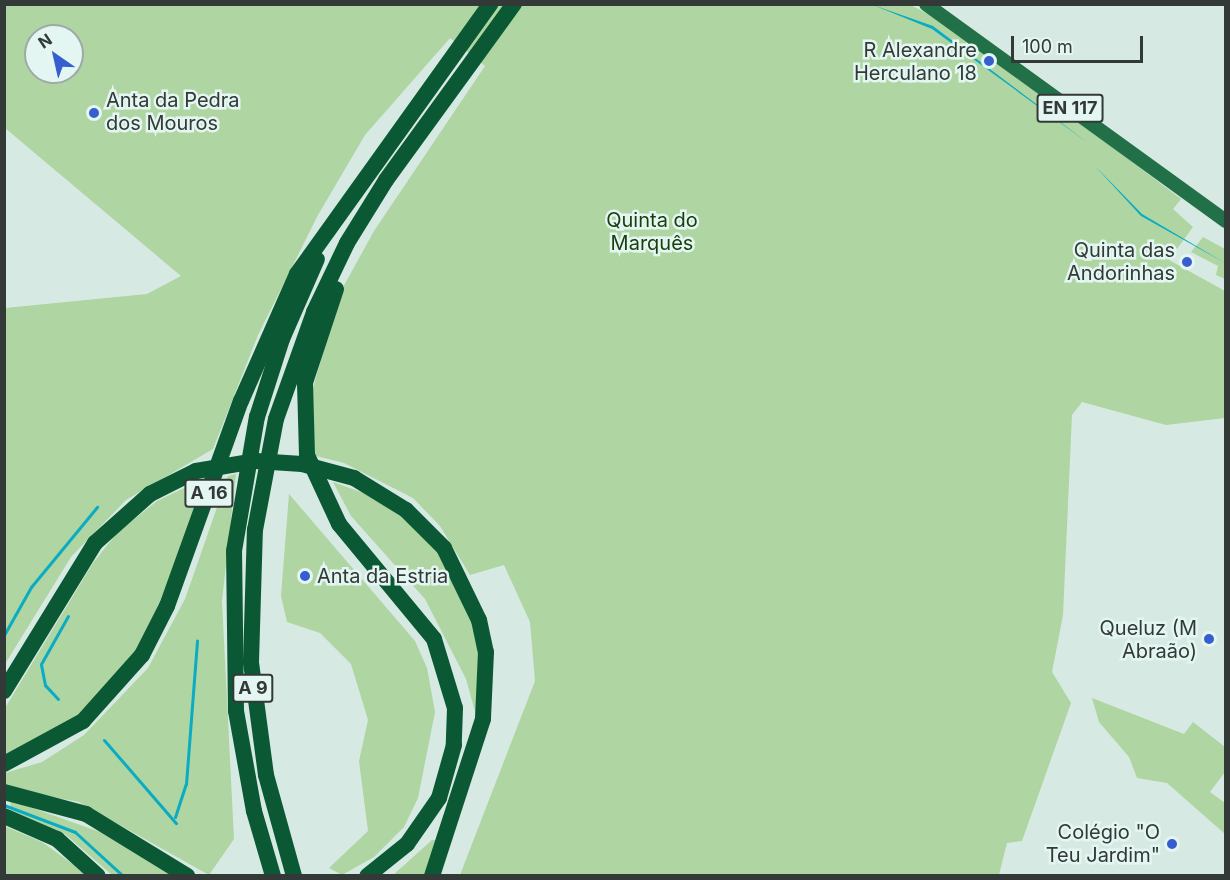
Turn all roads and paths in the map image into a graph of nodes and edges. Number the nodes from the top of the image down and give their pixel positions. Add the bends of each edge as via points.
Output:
1 (490, 4) edge
2 (514, 4) edge
3 (926, 4) edge
4 (404, 154) junction
5 (364, 178) junction
6 (1226, 221) edge
7 (4, 691) edge
8 (4, 764) edge
9 (4, 792) edge
10 (4, 816) edge
11 (98, 876) edge
12 (187, 876) edge
13 (273, 876) edge
14 (294, 876) edge
15 (368, 876) edge
16 (432, 876) edge

1 - 5 highway, A 9
2 - 4 highway, A 9
3 - 6 main road, EN 117
4 - 14 highway, A 9 via 356,227 314,312 287,382 260,496 250,586 251,662 266,775
4 - 15 highway via 331,300 308,366 303,404 307,455 319,490 339,524 424,622 442,654 455,708 454,745 439,798 407,844
5 - 8 highway, A 16 via 312,249 277,316 167,606 142,655 83,721
5 - 13 highway, A 9 via 315,264 282,339 257,417 238,513 232,674 246,775
7 - 16 highway via 95,543 123,513 190,474 278,460 341,473 389,497 424,526 455,566 479,620 487,675 483,719
9 - 12 highway via 78,811
10 - 11 highway via 57,839

